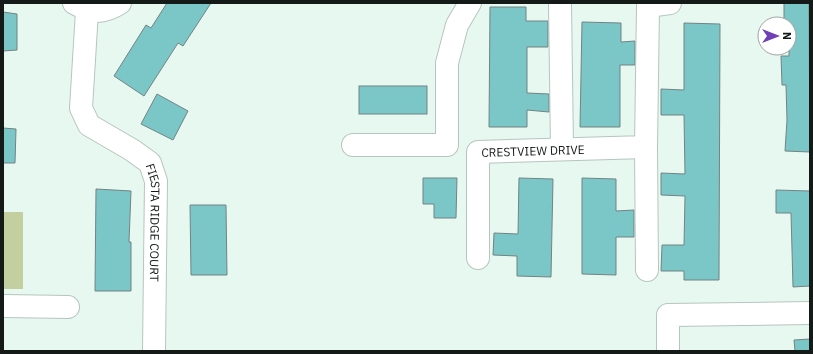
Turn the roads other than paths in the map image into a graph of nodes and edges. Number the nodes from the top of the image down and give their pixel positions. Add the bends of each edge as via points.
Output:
1 (120, 3) edge
2 (470, 3) edge
3 (560, 3) edge
4 (670, 3) edge
5 (646, 5) edge
6 (80, 7) edge
7 (353, 144) dead end
8 (646, 147) junction
9 (562, 150) junction
10 (478, 258) dead end
11 (647, 270) dead end
12 (3, 306) edge
13 (68, 307) dead end
14 (810, 312) edge
15 (154, 351) edge
16 (668, 351) edge

1 - 6 street, FIESTA RIDGE COURT via 108,10
2 - 7 street via 457,25 447,63 447,144
3 - 9 street
4 - 5 street
5 - 8 street
6 - 15 street, FIESTA RIDGE COURT via 81,108 89,125 150,163 156,181
8 - 9 street, CRESTVIEW DRIVE
8 - 11 street
9 - 10 street, CRESTVIEW DRIVE via 478,152
12 - 13 street
14 - 16 street via 668,315

